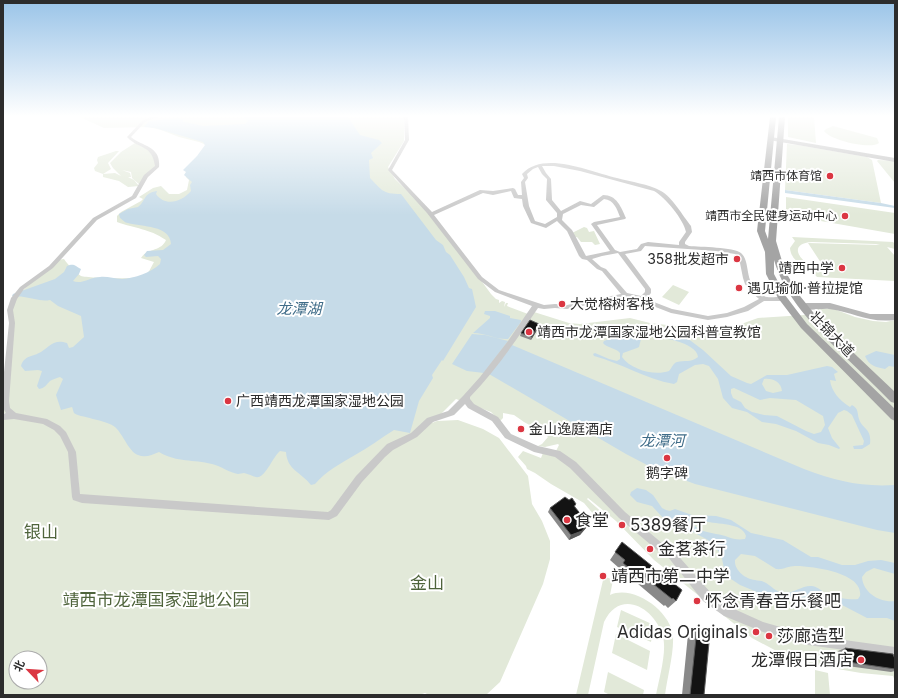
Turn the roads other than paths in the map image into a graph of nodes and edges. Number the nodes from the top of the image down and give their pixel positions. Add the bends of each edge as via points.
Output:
1 (151, 150) edge
2 (402, 150) edge
3 (773, 150) edge
4 (775, 150) edge
5 (838, 150) edge
6 (895, 159) edge
7 (540, 166) junction
8 (525, 197) junction
9 (431, 214) junction
10 (560, 216) junction
11 (685, 247) junction
12 (613, 252) junction
13 (621, 252) junction
14 (588, 258) junction
15 (625, 295) junction
16 (642, 299) junction
17 (763, 299) junction
18 (783, 299) junction
19 (536, 305) junction
20 (803, 306) junction
21 (895, 317) edge
22 (466, 398) junction
23 (895, 399) edge
24 (14, 416) junction
25 (895, 416) edge
26 (3, 417) edge
27 (895, 652) edge

1 - 24 street via 157,166 146,176 136,195 95,219 51,267 16,294 10,310 12,323 5,402 7,409
2 - 9 street via 390,170
3 - 18 main road, 壮锦大道 via 761,231 769,252 770,274
4 - 20 main road, 壮锦大道 via 772,241 784,278
5 - 6 main road
7 - 8 street via 525,173
7 - 10 street via 549,178 549,200
7 - 11 street via 573,166 657,191 688,226 688,234 682,244
8 - 9 street via 516,197 513,189 482,191
8 - 10 street via 526,207 534,223 546,226
9 - 19 street via 478,276 502,293
10 - 12 street via 580,203 592,206 603,197 610,198 618,205 623,217 594,224
10 - 14 street via 581,255
11 - 13 street via 648,244 639,250
11 - 17 street via 728,250 739,254 748,284
12 - 13 street
12 - 14 street
13 - 16 street via 648,289 648,293
14 - 15 street via 605,271
15 - 16 street
15 - 19 street via 567,307
16 - 17 street via 671,311 708,318 728,316
17 - 18 street
18 - 25 main road, 壮锦大道 via 804,326
19 - 22 street via 507,347
20 - 21 main road via 833,306 875,319
20 - 23 main road, 壮锦大道
22 - 24 street via 449,415 430,420 412,437 390,447 359,479 334,513 328,516 79,499 75,495 72,452 63,434 44,421
22 - 27 street via 471,406 495,419 508,436 557,454 576,467 622,515 671,554 707,597 728,612 763,627 808,640
24 - 26 street

